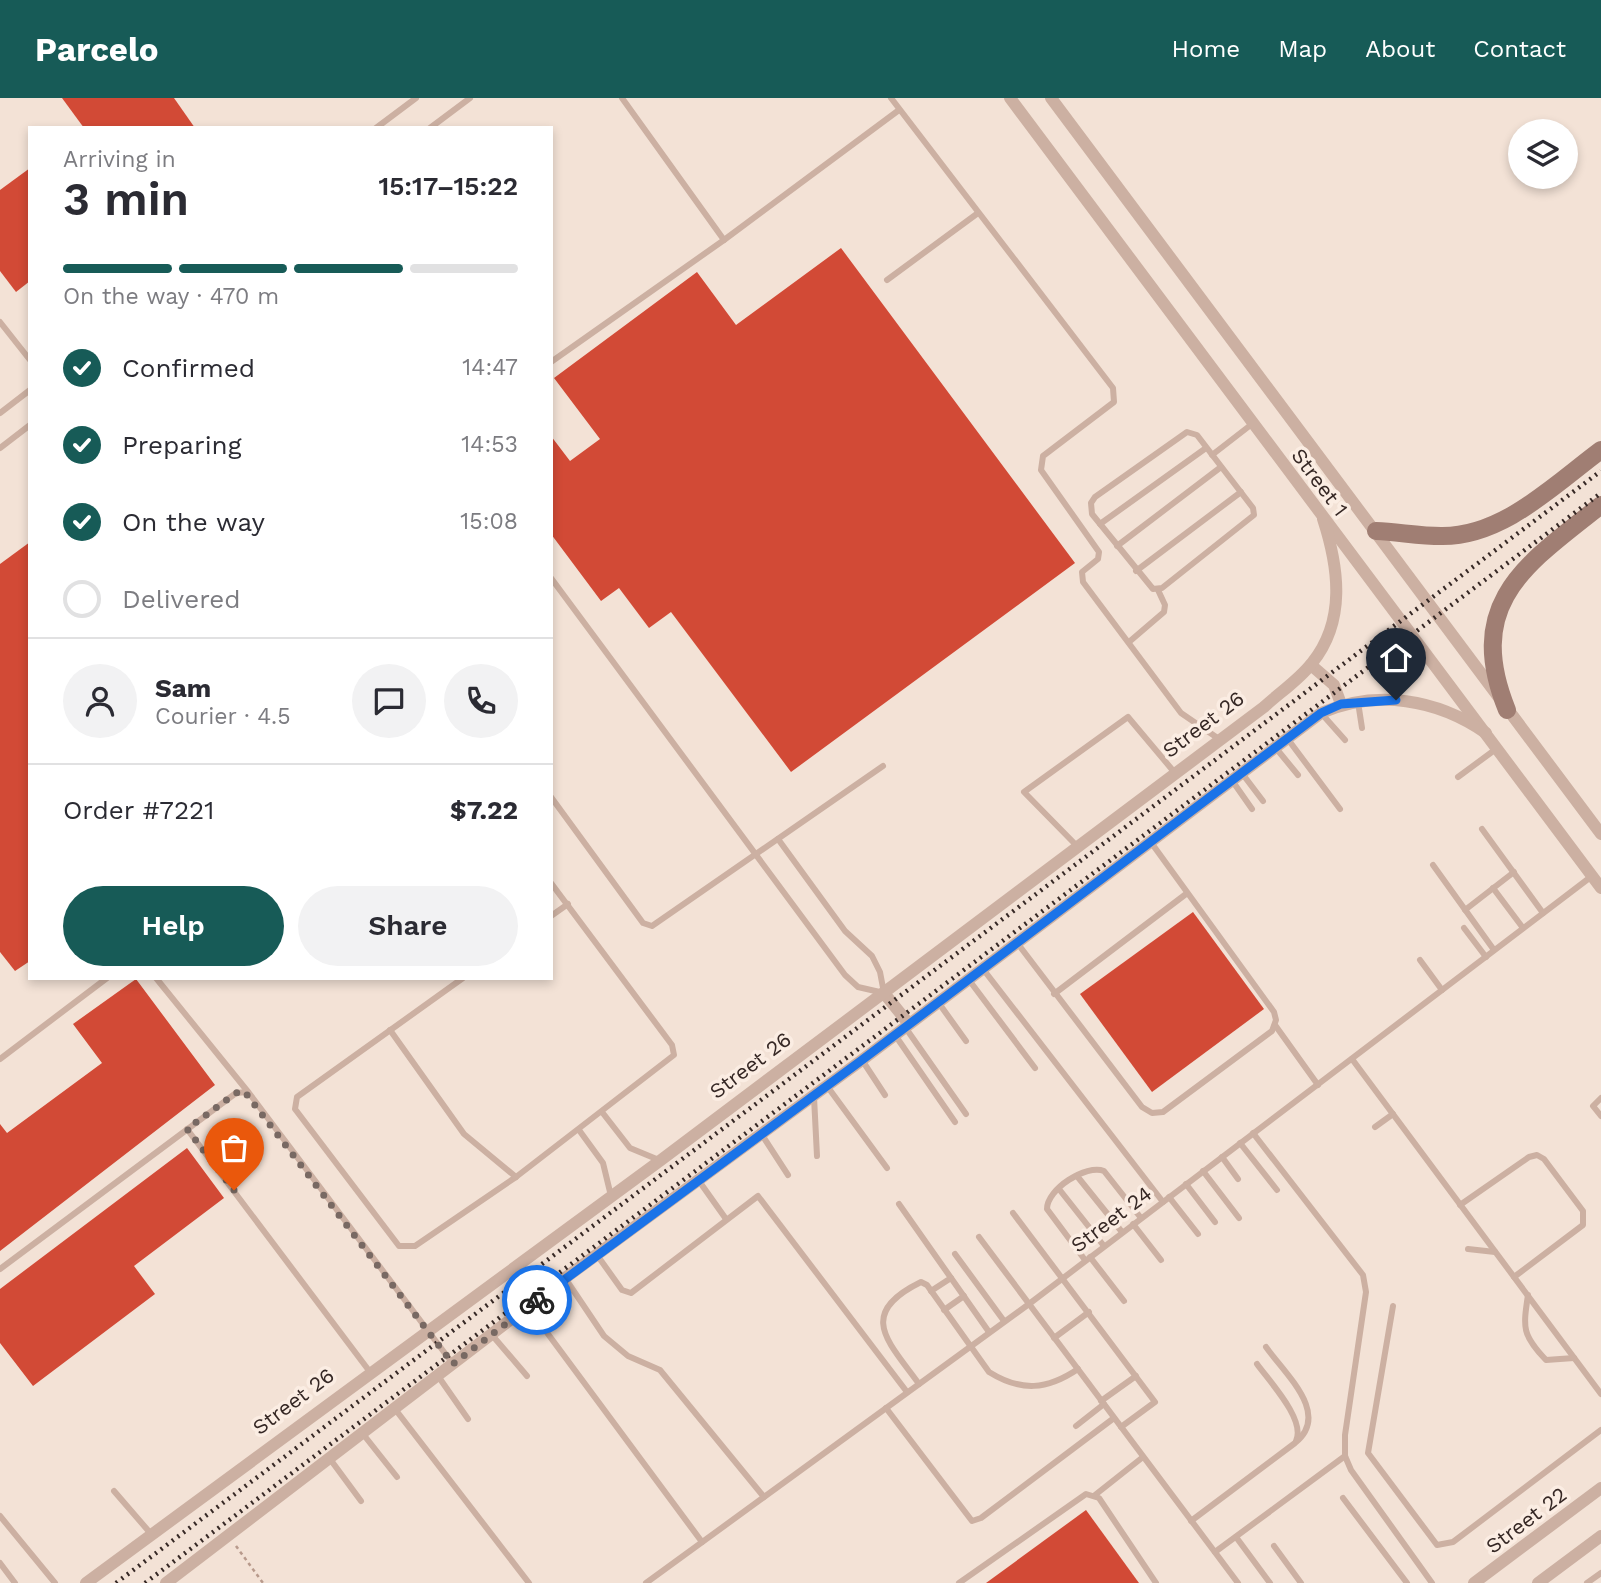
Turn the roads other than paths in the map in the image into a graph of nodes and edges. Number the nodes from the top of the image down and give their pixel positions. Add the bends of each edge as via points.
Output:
1 (416, 98) edge
2 (470, 98) edge
3 (622, 98) edge
4 (891, 98) edge
5 (1010, 98) edge
6 (1051, 98) edge
7 (900, 110) junction
8 (379, 126) edge
9 (433, 126) edge
10 (978, 213) junction
11 (724, 240) junction
12 (887, 280) dead end
13 (1, 327) edge
14 (28, 358) edge
15 (553, 361) edge
16 (28, 391) edge
17 (0, 412) edge
18 (1252, 424) junction
19 (28, 427) edge
20 (0, 448) edge
21 (1206, 448) junction
22 (1601, 450) edge
23 (1212, 455) junction
24 (1222, 467) junction
25 (1241, 492) junction
26 (1601, 505) edge
27 (1323, 519) junction
28 (1100, 524) junction
29 (1376, 531) junction
30 (1117, 546) junction
31 (1136, 571) junction
32 (553, 581) edge
33 (1158, 590) junction
34 (1129, 642) junction
35 (1311, 665) junction
36 (1358, 702) junction
37 (1341, 704) junction
38 (1507, 710) junction
39 (1321, 713) junction
40 (1362, 728) dead end
41 (1486, 733) junction
42 (1287, 738) junction
43 (1221, 740) junction
44 (1345, 740) dead end
45 (1275, 747) junction
46 (1498, 748) junction
47 (883, 766) dead end
48 (1175, 773) junction
49 (1298, 775) dead end
50 (1236, 776) junction
51 (1458, 777) dead end
52 (553, 800) edge
53 (1263, 802) dead end
54 (1252, 809) dead end
55 (1340, 809) dead end
56 (1482, 829) dead end
57 (1601, 834) edge
58 (778, 839) junction
59 (1150, 841) junction
60 (1076, 845) junction
61 (755, 855) junction
62 (1433, 865) dead end
63 (1514, 872) junction
64 (1592, 876) junction
65 (553, 885) edge
66 (1493, 888) junction
67 (1601, 888) edge
68 (1186, 894) junction
69 (568, 904) junction
70 (1465, 910) junction
71 (1543, 913) junction
72 (553, 915) edge
73 (1464, 928) dead end
74 (1523, 928) junction
75 (1018, 944) junction
76 (1494, 950) junction
77 (1486, 957) junction
78 (1420, 960) dead end
79 (983, 969) junction
80 (969, 979) junction
81 (104, 980) edge
82 (158, 980) edge
83 (460, 980) edge
84 (1442, 990) junction
85 (884, 993) junction
86 (1054, 994) junction
87 (938, 1002) junction
88 (1275, 1025) junction
89 (903, 1029) junction
90 (390, 1030) junction
91 (966, 1041) dead end
92 (0, 1059) edge
93 (1352, 1059) junction
94 (862, 1060) junction
95 (1035, 1068) dead end
96 (1318, 1084) junction
97 (827, 1086) junction
98 (248, 1093) junction
99 (814, 1095) junction
100 (885, 1095) dead end
101 (1601, 1098) edge
102 (602, 1112) junction
103 (966, 1114) dead end
104 (1393, 1114) junction
105 (1601, 1116) edge
106 (954, 1122) dead end
107 (1375, 1127) dead end
108 (187, 1129) junction
109 (579, 1130) junction
110 (1253, 1133) junction
111 (762, 1135) junction
112 (1240, 1143) junction
113 (817, 1156) dead end
114 (1222, 1157) junction
115 (661, 1160) junction
116 (887, 1168) dead end
117 (1203, 1171) junction
118 (788, 1175) dead end
119 (1077, 1176) junction
120 (516, 1177) junction
121 (1238, 1179) dead end
122 (699, 1181) junction
123 (1186, 1184) junction
124 (1059, 1189) junction
125 (1277, 1190) dead end
126 (611, 1196) junction
127 (1169, 1197) junction
128 (1163, 1202) junction
129 (899, 1204) dead end
130 (1460, 1205) junction
131 (1013, 1213) dead end
132 (1142, 1218) junction
133 (1239, 1218) dead end
134 (726, 1219) junction
135 (1215, 1222) dead end
136 (1133, 1224) junction
137 (1122, 1233) junction
138 (1198, 1234) dead end
139 (979, 1237) dead end
140 (1104, 1246) junction
141 (1468, 1249) dead end
142 (1495, 1252) junction
143 (955, 1254) dead end
144 (597, 1255) junction
145 (1088, 1259) junction
146 (1161, 1260) dead end
147 (0, 1269) edge
148 (1063, 1277) junction
149 (1514, 1277) junction
150 (565, 1278) junction
151 (951, 1278) junction
152 (931, 1291) junction
153 (964, 1296) junction
154 (1528, 1296) junction
155 (1124, 1301) dead end
156 (1028, 1304) junction
157 (1393, 1306) dead end
158 (528, 1307) junction
159 (944, 1310) junction
160 (1088, 1312) junction
161 (1004, 1321) junction
162 (426, 1332) junction
163 (989, 1332) junction
164 (492, 1335) junction
165 (1054, 1338) junction
166 (969, 1347) junction
167 (1266, 1347) dead end
168 (1574, 1358) junction
169 (453, 1364) junction
170 (1257, 1364) dead end
171 (1077, 1369) junction
172 (370, 1372) junction
173 (438, 1376) junction
174 (527, 1376) dead end
175 (1136, 1376) junction
176 (919, 1384) junction
177 (907, 1392) junction
178 (1601, 1394) edge
179 (1103, 1403) junction
180 (886, 1408) junction
181 (395, 1409) junction
182 (467, 1419) dead end
183 (1114, 1419) junction
184 (1076, 1426) dead end
185 (1121, 1427) junction
186 (1601, 1430) edge
187 (363, 1434) junction
188 (1296, 1443) junction
189 (1345, 1456) junction
190 (1143, 1457) junction
191 (330, 1458) junction
192 (397, 1476) dead end
193 (1601, 1488) edge
194 (114, 1491) dead end
195 (1095, 1495) junction
196 (764, 1497) junction
197 (1343, 1497) dead end
198 (361, 1501) dead end
199 (0, 1516) edge
200 (1191, 1521) junction
201 (152, 1535) junction
202 (1236, 1536) junction
203 (1601, 1536) edge
204 (702, 1542) junction
205 (1273, 1546) dead end
206 (1215, 1552) junction
207 (0, 1563) edge
208 (1601, 1573) edge
209 (1476, 1582) edge
210 (15, 1583) edge
211 (55, 1583) edge
212 (86, 1583) edge
213 (166, 1583) edge
214 (529, 1583) edge
215 (646, 1583) edge
216 (959, 1583) edge
217 (1156, 1583) edge
218 (1237, 1583) edge
219 (1269, 1583) edge
220 (1301, 1583) edge
221 (1407, 1583) edge
222 (1432, 1583) edge
223 (1538, 1583) edge
224 (1587, 1583) edge

1 - 8 lane
2 - 9 lane
3 - 11 lane
4 - 7 lane
5 - 18 street, Street 1
6 - 29 street, Street 1
7 - 10 lane
7 - 11 lane
10 - 12 lane
10 - 34 lane via 1115,395 1111,405 1043,456 1039,465 1099,551 1098,559 1082,572 1083,582
11 - 15 lane
13 - 14 lane
16 - 17 lane
18 - 23 lane
18 - 27 street, Street 1
19 - 20 lane
21 - 23 lane
21 - 28 lane
21 - 28 lane via 1194,433 1180,435 1095,497 1091,509
22 - 29 main road via 1522,508 1480,530 1442,536
23 - 24 lane
24 - 25 lane
24 - 30 lane
25 - 31 lane
25 - 33 lane via 1253,508 1252,517
26 - 38 main road via 1539,554 1503,598 1493,645 1496,678
27 - 35 street, Street 26 via 1336,563 1336,602 1330,632
27 - 41 street, Street 1
28 - 30 lane
29 - 38 street, Street 1
30 - 31 lane
31 - 33 lane via 1149,588
32 - 61 lane
33 - 34 lane via 1164,612
34 - 43 lane via 1181,713
35 - 37 street via 1334,685
35 - 43 street, Street 26
36 - 37 street
36 - 40 lane
36 - 41 street via 1396,700 1434,706
37 - 39 street
38 - 57 street, Street 1
39 - 42 street
39 - 44 lane
41 - 46 street, Street 1
42 - 45 street
42 - 55 lane
43 - 48 street, Street 26
45 - 49 lane
45 - 50 street
46 - 51 lane
46 - 64 street, Street 1
47 - 58 lane
48 - 60 street, Street 26
48 - 60 lane via 1128,716 1024,792
50 - 53 lane
50 - 54 lane
50 - 59 street
52 - 61 lane via 647,926
56 - 63 lane
58 - 61 lane
58 - 85 lane via 845,931 872,956
59 - 68 lane
59 - 75 street
60 - 85 street, Street 26
61 - 85 lane via 850,982
62 - 70 lane
63 - 66 lane
63 - 71 lane
64 - 67 street, Street 1
64 - 71 lane, Street 24
65 - 69 lane
66 - 70 lane
66 - 74 lane
68 - 86 lane
68 - 88 lane via 1274,1012
69 - 72 lane
69 - 102 lane via 674,1050 670,1061
70 - 76 lane
71 - 74 lane, Street 24
73 - 77 lane
74 - 76 lane, Street 24
75 - 79 street
75 - 86 lane
76 - 77 lane, Street 24
77 - 84 lane, Street 24
78 - 84 lane
79 - 80 street
79 - 128 lane
80 - 87 street
80 - 95 lane
81 - 92 lane
82 - 98 lane
83 - 90 lane
84 - 93 lane, Street 24
85 - 89 street
85 - 115 street, Street 26
86 - 88 lane via 1142,1107 1152,1113 1163,1112
87 - 89 street
87 - 91 lane
88 - 96 lane
89 - 94 street
89 - 103 lane
89 - 106 lane
90 - 120 lane via 464,1135
90 - 120 lane via 294,1103 392,1241 415,1246
93 - 96 lane, Street 24
93 - 104 lane
94 - 97 street
94 - 100 lane
96 - 110 lane, Street 24
97 - 99 street
97 - 116 lane
98 - 108 lane via 236,1093
98 - 162 lane
99 - 111 street
99 - 113 lane
101 - 105 lane via 1593,1105
102 - 109 lane
102 - 115 lane via 630,1148
104 - 107 lane
104 - 130 lane
108 - 147 lane
108 - 172 lane
109 - 120 lane
109 - 126 lane via 603,1163
110 - 112 lane, Street 24
110 - 189 lane via 1363,1275 1366,1292
111 - 118 lane
111 - 122 street
112 - 114 lane, Street 24
112 - 125 lane
114 - 117 lane, Street 24
114 - 121 lane
115 - 126 street, Street 26
117 - 123 lane, Street 24
117 - 133 lane
119 - 124 lane
119 - 132 lane via 1088,1169 1104,1171
119 - 137 lane
122 - 134 lane
122 - 144 street
123 - 127 lane, Street 24
123 - 135 lane
124 - 140 lane
124 - 145 lane via 1049,1198 1047,1209
126 - 162 street, Street 26
127 - 128 lane, Street 24
127 - 138 lane
128 - 132 lane, Street 24
129 - 151 lane
130 - 142 lane
130 - 149 lane via 1529,1157 1544,1159 1583,1211 1583,1225
131 - 148 lane
132 - 136 lane, Street 24
134 - 144 lane via 631,1293 622,1290
134 - 177 lane via 754,1196 762,1198
136 - 137 lane, Street 24
136 - 146 lane
137 - 140 lane, Street 24
139 - 156 lane
140 - 145 lane, Street 24
141 - 142 lane
142 - 149 lane
143 - 161 lane
144 - 150 street
145 - 148 lane, Street 24
145 - 155 lane
148 - 156 lane, Street 24
148 - 160 lane
149 - 154 lane
150 - 158 street
150 - 196 lane via 604,1336 628,1356 660,1370
151 - 152 lane
151 - 153 lane
152 - 159 lane
152 - 176 lane via 918,1283 888,1304 882,1317 886,1338
153 - 159 lane
153 - 163 lane
154 - 168 lane
154 - 168 lane via 1527,1336 1546,1360
156 - 161 lane, Street 24
156 - 165 lane
157 - 186 lane via 1368,1453 1437,1545 1452,1542
158 - 164 street
158 - 204 lane
159 - 166 lane
160 - 165 lane
160 - 175 lane
161 - 163 lane, Street 24
162 - 169 lane
162 - 172 street, Street 26
163 - 166 lane, Street 24
164 - 169 street
164 - 174 lane
165 - 171 lane
166 - 171 lane via 989,1372 1018,1385 1049,1385
166 - 176 lane, Street 24
167 - 188 lane via 1310,1410 1309,1429
168 - 178 lane
169 - 173 street
170 - 188 lane via 1297,1420
171 - 179 lane
172 - 201 street, Street 26
173 - 181 street
173 - 182 lane
175 - 179 lane
175 - 185 lane via 1155,1402
176 - 177 lane, Street 24
177 - 180 lane, Street 24
179 - 183 lane
179 - 184 lane
180 - 183 lane via 972,1521
180 - 196 lane, Street 24
181 - 187 street
181 - 214 lane
183 - 185 lane
185 - 190 lane
187 - 191 street
187 - 192 lane
188 - 200 lane
189 - 202 lane
189 - 222 lane
190 - 195 lane
190 - 200 lane
191 - 198 lane
191 - 213 street
193 - 209 street, Street 22
194 - 201 lane
195 - 216 lane via 1078,1497
195 - 217 lane
196 - 204 lane, Street 24
197 - 221 lane
199 - 211 lane
200 - 206 lane
201 - 212 street, Street 26
202 - 206 lane
202 - 219 lane
203 - 223 street
204 - 215 lane, Street 24
205 - 220 lane
206 - 218 lane
207 - 210 lane
208 - 224 lane

